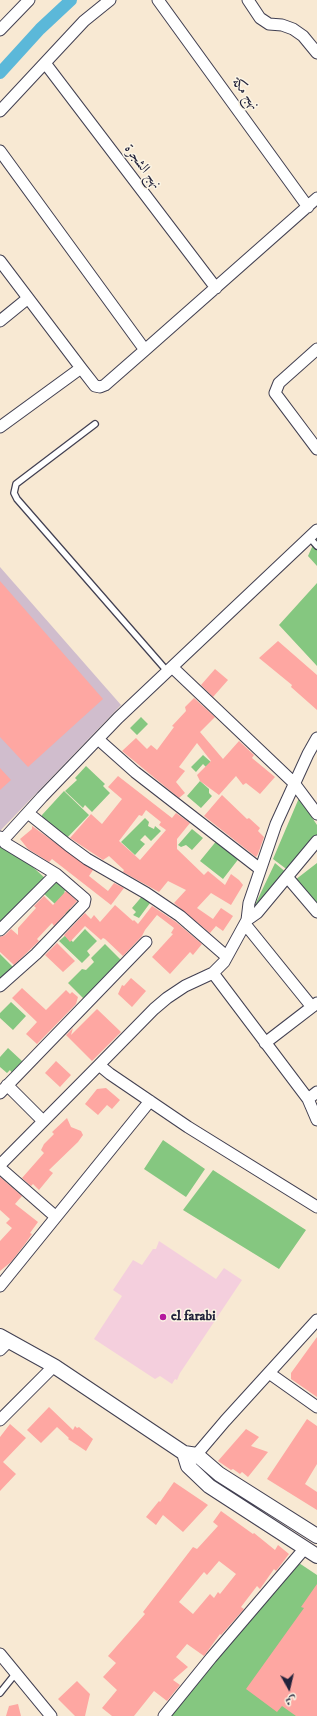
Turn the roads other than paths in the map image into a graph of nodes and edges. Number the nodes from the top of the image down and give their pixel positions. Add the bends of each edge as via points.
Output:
1 (28, 0) edge
2 (110, 0) edge
3 (158, 0) edge
4 (248, 0) edge
5 (0, 30) edge
6 (317, 53) edge
7 (45, 63) junction
8 (0, 111) edge
9 (0, 151) edge
10 (317, 198) edge
11 (308, 206) junction
12 (0, 260) edge
13 (216, 288) junction
14 (27, 299) junction
15 (0, 321) edge
16 (317, 349) edge
17 (145, 350) junction
18 (81, 368) junction
19 (95, 424) dead end
20 (0, 427) edge
21 (317, 449) edge
22 (313, 533) edge
23 (317, 546) edge
24 (170, 669) junction
25 (317, 738) edge
26 (99, 740) junction
27 (294, 783) junction
28 (28, 813) junction
29 (317, 814) edge
30 (2, 839) edge
31 (317, 841) edge
32 (260, 869) junction
33 (56, 874) junction
34 (288, 878) junction
35 (317, 912) edge
36 (246, 922) junction
37 (0, 930) edge
38 (146, 942) dead end
39 (226, 956) junction
40 (213, 973) junction
41 (0, 986) edge
42 (315, 1005) edge
43 (265, 1044) junction
44 (99, 1065) junction
45 (4, 1089) edge
46 (317, 1092) edge
47 (308, 1099) junction
48 (150, 1101) junction
49 (317, 1120) edge
50 (43, 1121) junction
51 (0, 1165) edge
52 (0, 1168) edge
53 (317, 1207) edge
54 (56, 1217) junction
55 (0, 1286) edge
56 (317, 1320) edge
57 (308, 1330) junction
58 (317, 1337) edge
59 (3, 1342) edge
60 (54, 1366) junction
61 (269, 1373) junction
62 (317, 1407) edge
63 (0, 1420) edge
64 (189, 1458) junction
65 (317, 1536) edge
66 (311, 1552) edge
67 (0, 1654) edge
68 (16, 1673) junction
69 (0, 1693) edge
70 (47, 1714) edge
71 (164, 1716) edge

1 - 5 street
2 - 7 street via 84,21
3 - 11 street, نهج مكة
4 - 6 street via 260,18 269,24 282,24 292,29 303,36
7 - 8 street
7 - 13 street, نهج الشجرة
9 - 17 street
10 - 11 street
11 - 13 street
12 - 14 street
13 - 17 street
14 - 15 street
14 - 18 street
16 - 21 street via 279,383 275,394
17 - 18 street via 103,387 96,386
18 - 20 street
19 - 24 lane via 16,484 14,493
22 - 23 lane
22 - 24 street
24 - 26 street via 118,718
24 - 27 street
25 - 27 street
26 - 28 street
26 - 32 street
27 - 29 street
27 - 32 street
28 - 30 street
28 - 39 street via 87,859 180,916
30 - 33 street
31 - 34 street
32 - 36 street
33 - 37 street
33 - 41 street via 84,896 84,904 36,954
34 - 35 street
34 - 36 street
36 - 39 street
36 - 42 street
38 - 45 street
39 - 40 street via 224,962
40 - 43 street
40 - 44 street via 184,986 167,998
42 - 43 street
43 - 47 street
44 - 48 street
44 - 50 street
45 - 50 street
46 - 47 street
47 - 49 street
48 - 53 street
48 - 54 street
50 - 51 street
52 - 54 street
54 - 55 street
56 - 57 street
57 - 58 street
57 - 61 street
59 - 60 street
60 - 63 street
60 - 64 street
61 - 62 street
61 - 64 street
64 - 65 street
64 - 66 street via 209,1486
66 - 71 street via 211,1658
67 - 68 street
68 - 69 lane
68 - 70 street

